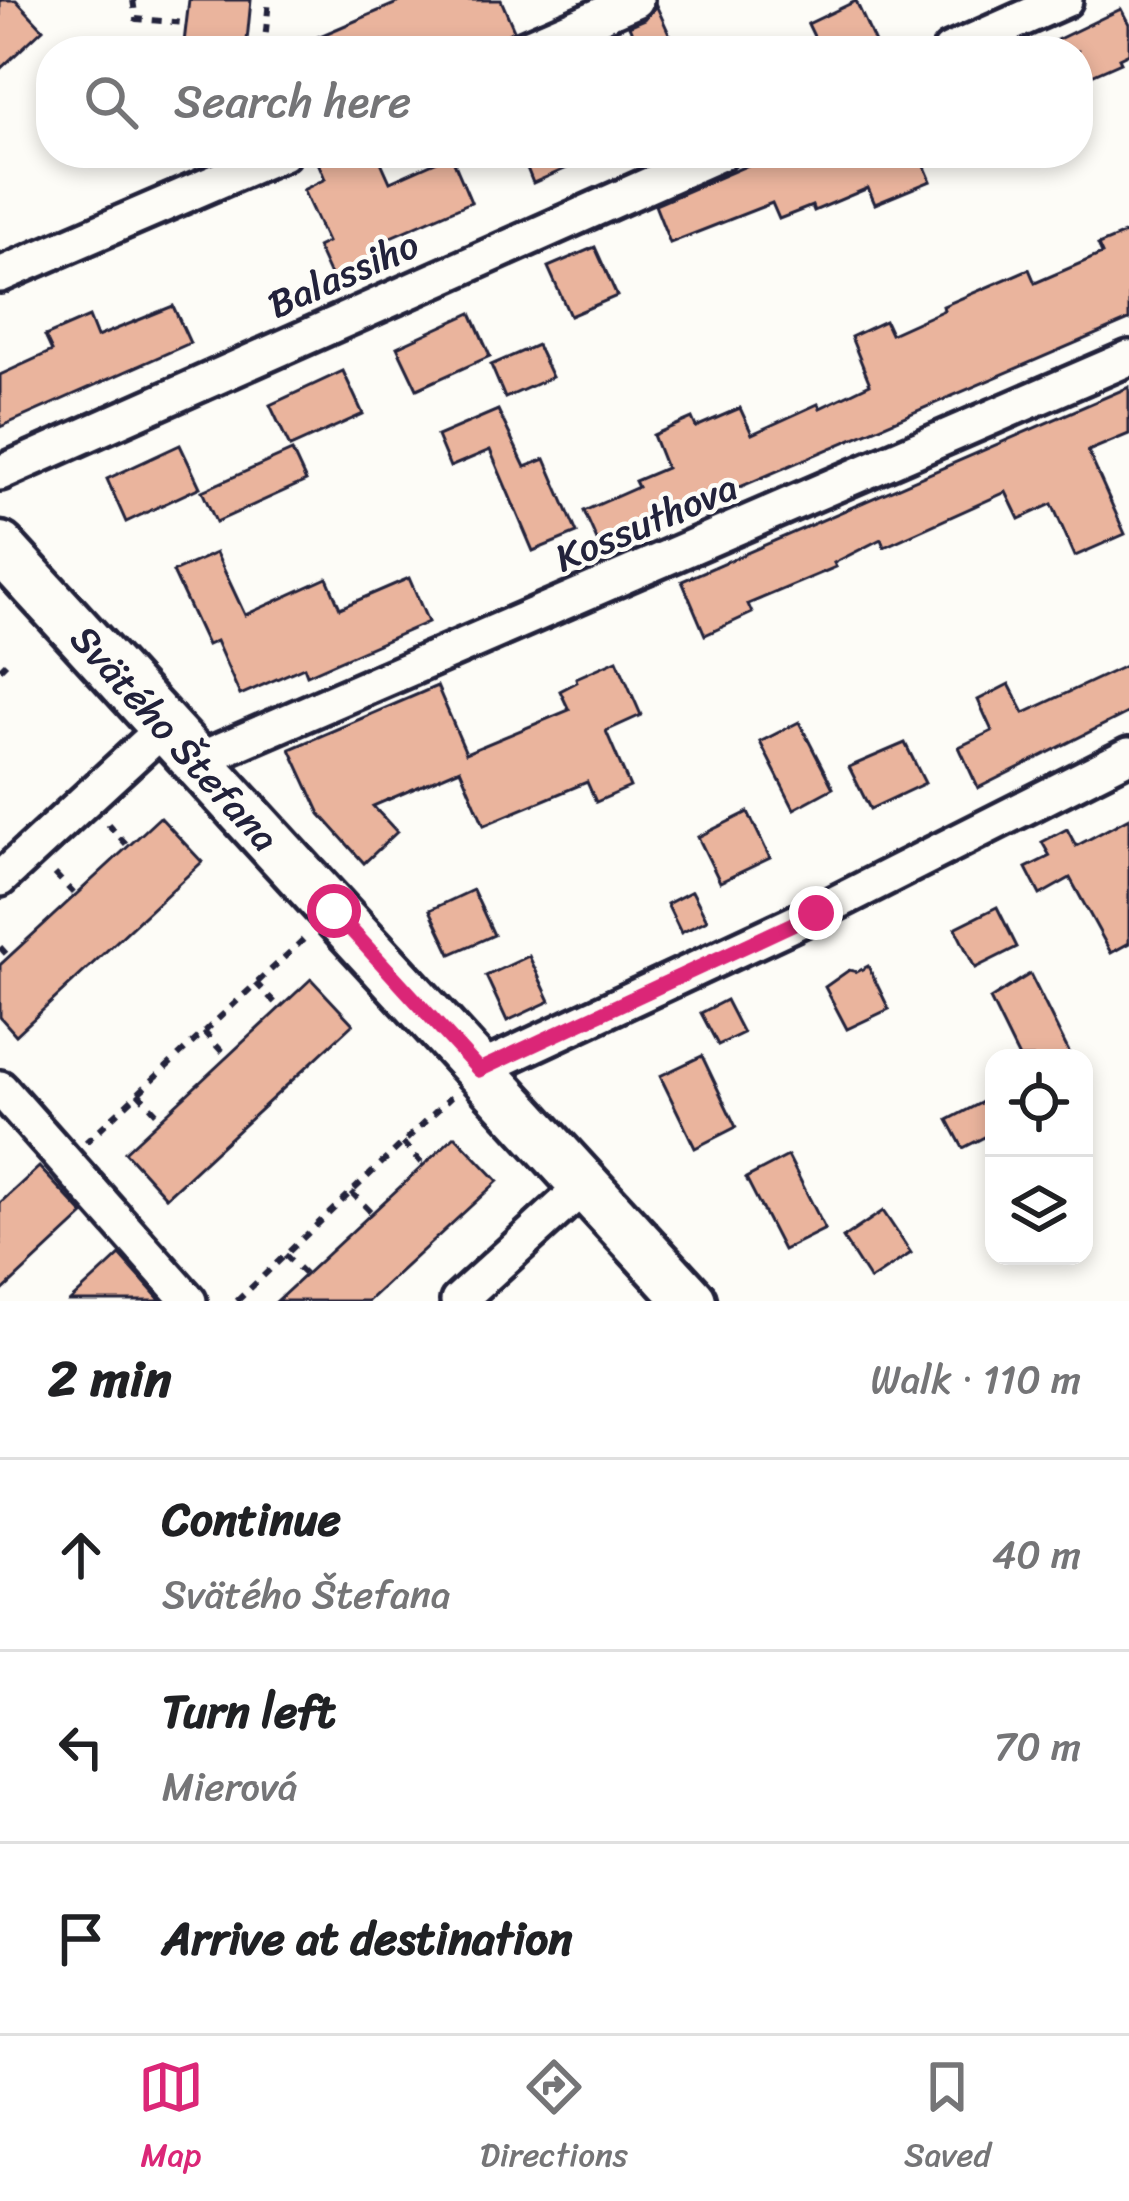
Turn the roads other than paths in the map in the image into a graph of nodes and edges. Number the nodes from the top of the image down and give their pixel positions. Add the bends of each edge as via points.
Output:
1 (636, 0) edge
2 (1065, 0) edge
3 (553, 36) edge
4 (984, 36) edge
5 (248, 168) edge
6 (687, 168) edge
7 (0, 274) edge
8 (1129, 358) edge
9 (0, 473) edge
10 (0, 547) edge
11 (181, 744) junction
12 (1129, 755) edge
13 (2, 873) edge
14 (479, 1070) junction
15 (0, 1088) edge
16 (585, 1185) junction
17 (189, 1301) edge
18 (458, 1301) edge
19 (691, 1301) edge

1 - 3 street
2 - 4 street
5 - 7 street
6 - 9 street, Balassiho
8 - 11 street, Kossuthova
10 - 11 street, Svätého Štefana
11 - 13 street, Kossuthova
11 - 14 street, Svätého Štefana
12 - 14 street
14 - 16 street, Svätého Štefana
15 - 17 street
16 - 18 street
16 - 19 street, Svätého Štefana

